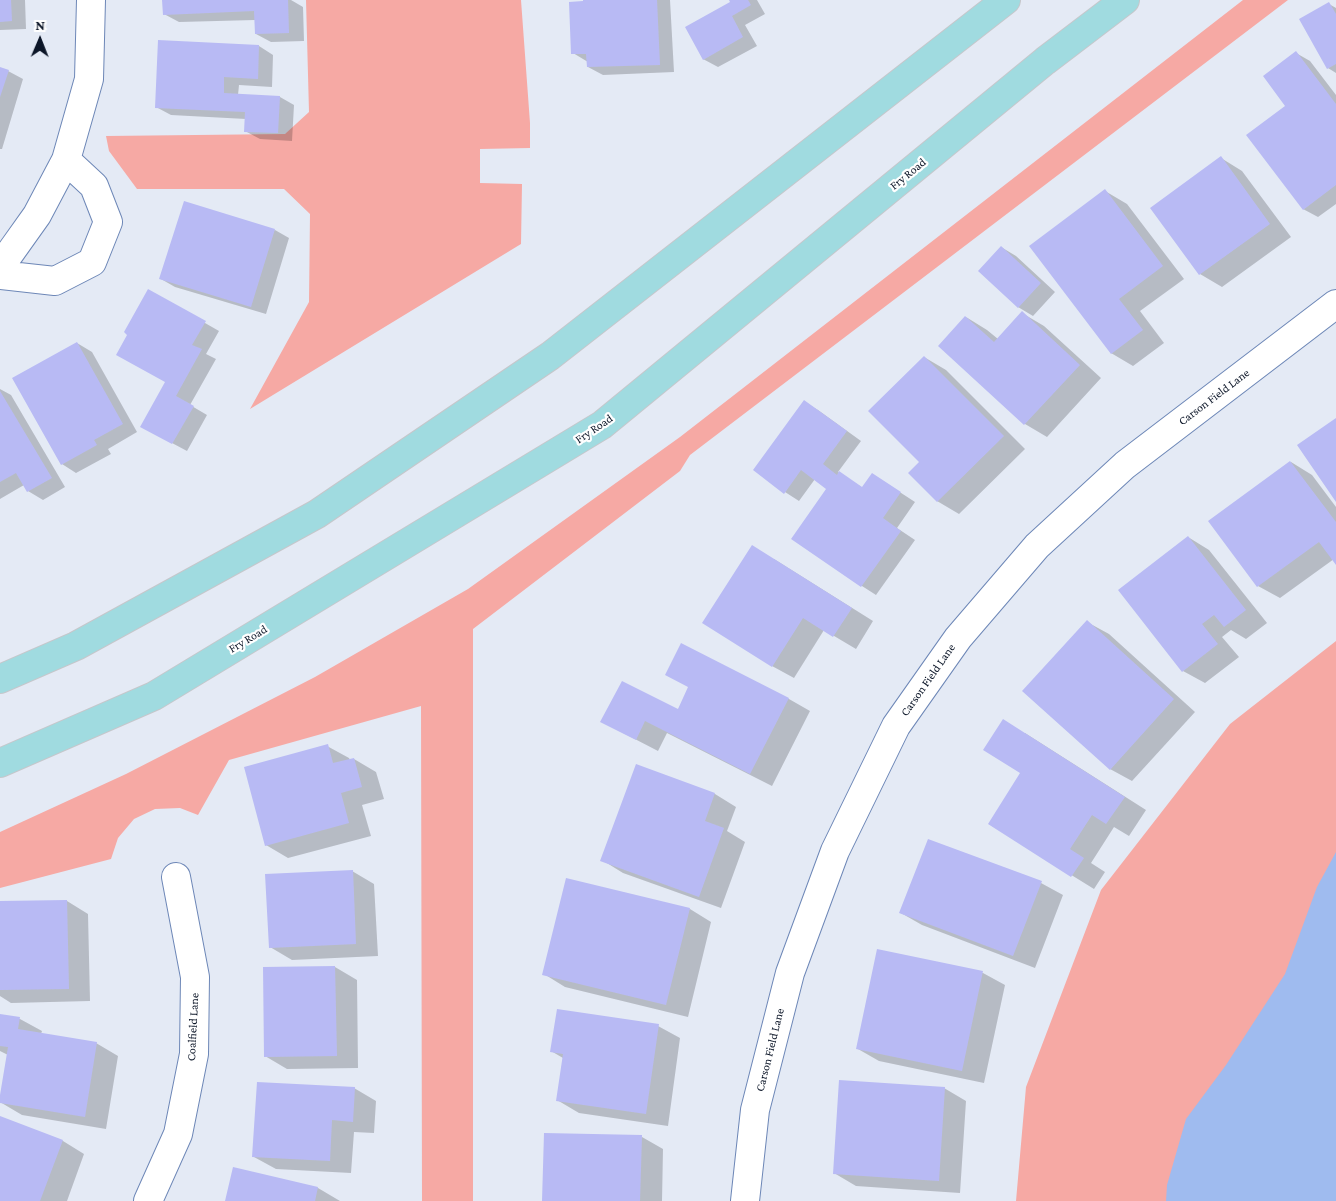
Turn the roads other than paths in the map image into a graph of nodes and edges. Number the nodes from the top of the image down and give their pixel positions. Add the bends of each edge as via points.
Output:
1 (91, 0) edge
2 (1006, 0) edge
3 (1125, 0) edge
4 (66, 160) junction
5 (0, 266) edge
6 (0, 275) edge
7 (1336, 304) edge
8 (0, 679) edge
9 (0, 764) edge
10 (176, 877) dead end
11 (148, 1201) edge
12 (745, 1201) edge

1 - 4 street via 89,79
2 - 8 main road via 550,356 334,503 76,646
3 - 9 main road, Fry Road via 1045,61 602,425 154,696
4 - 5 street via 37,215
4 - 6 street via 94,186 108,222 92,262 55,281
7 - 12 street, Carson Field Lane via 1125,465 1037,546 958,638 896,726 835,851 790,973 755,1110
10 - 11 street, Coalfield Lane via 195,977 194,1054 178,1134

